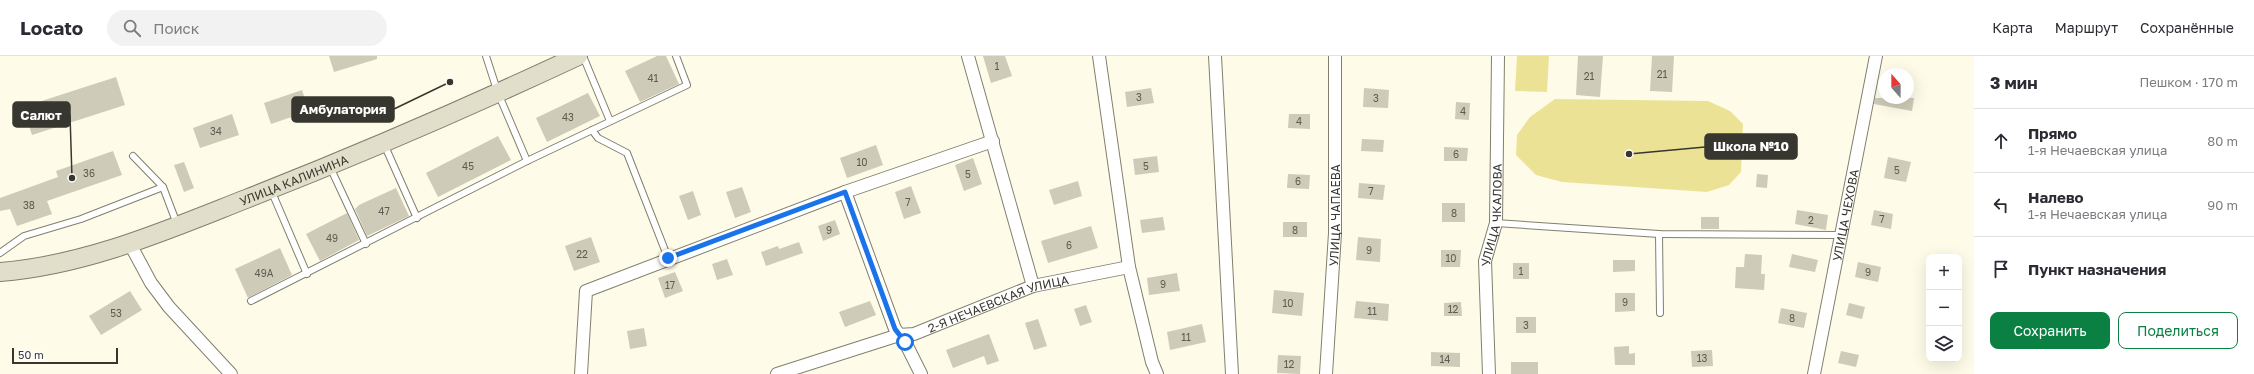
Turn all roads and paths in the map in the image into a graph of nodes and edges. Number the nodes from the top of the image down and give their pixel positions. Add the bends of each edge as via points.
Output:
1 (486, 56) edge
2 (578, 56) edge
3 (582, 56) edge
4 (676, 56) edge
5 (968, 56) edge
6 (1099, 56) edge
7 (1216, 56) edge
8 (1335, 56) edge
9 (1498, 56) edge
10 (1876, 56) edge
11 (498, 93) junction
12 (610, 121) junction
13 (592, 130) junction
14 (993, 141) junction
15 (382, 142) junction
16 (134, 156) dead end
17 (528, 161) junction
18 (329, 165) junction
19 (163, 187) junction
20 (271, 189) junction
21 (845, 192) junction
22 (417, 218) junction
23 (1496, 223) junction
24 (178, 226) junction
25 (1659, 234) junction
26 (1842, 235) junction
27 (130, 244) junction
28 (366, 244) junction
29 (0, 253) edge
30 (668, 258) junction
31 (1129, 267) junction
32 (0, 272) edge
33 (308, 274) junction
34 (1033, 286) junction
35 (251, 301) dead end
36 (1660, 313) dead end
37 (899, 335) junction
38 (231, 374) edge
39 (581, 374) edge
40 (777, 374) edge
41 (921, 374) edge
42 (1157, 374) edge
43 (1232, 374) edge
44 (1326, 374) edge
45 (1488, 374) edge
46 (1814, 374) edge

1 - 11 lane
2 - 11 main road, УЛИЦА КАЛИНИНА
3 - 12 lane
4 - 12 lane via 687,85
5 - 14 street
6 - 31 street
7 - 43 street
8 - 44 street, УЛИЦА ЧАПАЕВА via 1335,233
9 - 23 street, УЛИЦА ЧКАЛОВА
10 - 26 street, УЛИЦА ЧЕХОВА
11 - 15 main road, УЛИЦА КАЛИНИНА
11 - 17 lane
12 - 13 lane
13 - 17 lane
13 - 30 lane via 598,138 627,153
14 - 21 street
14 - 34 street
15 - 18 main road, УЛИЦА КАЛИНИНА
15 - 22 lane
16 - 19 lane
17 - 22 lane
18 - 20 main road, УЛИЦА КАЛИНИНА
18 - 28 lane
19 - 24 lane
19 - 29 lane via 81,219 24,236
20 - 24 main road, УЛИЦА КАЛИНИНА
20 - 33 lane
21 - 30 street
21 - 37 street
22 - 28 lane
23 - 25 lane
23 - 45 street, УЛИЦА ЧКАЛОВА via 1486,261
24 - 27 main road, УЛИЦА КАЛИНИНА
25 - 26 lane
25 - 36 lane
26 - 46 street, УЛИЦА ЧЕХОВА
27 - 32 main road, УЛИЦА КАЛИНИНА via 24,270
27 - 38 street via 169,307
28 - 33 lane
30 - 39 street via 586,291
31 - 34 street, 2-Я НЕЧАЕВСКАЯ УЛИЦА
31 - 42 street
33 - 35 lane
34 - 37 street, 2-Я НЕЧАЕВСКАЯ УЛИЦА via 914,334
37 - 40 street, 2-Я НЕЧАЕВСКАЯ УЛИЦА
37 - 41 street

